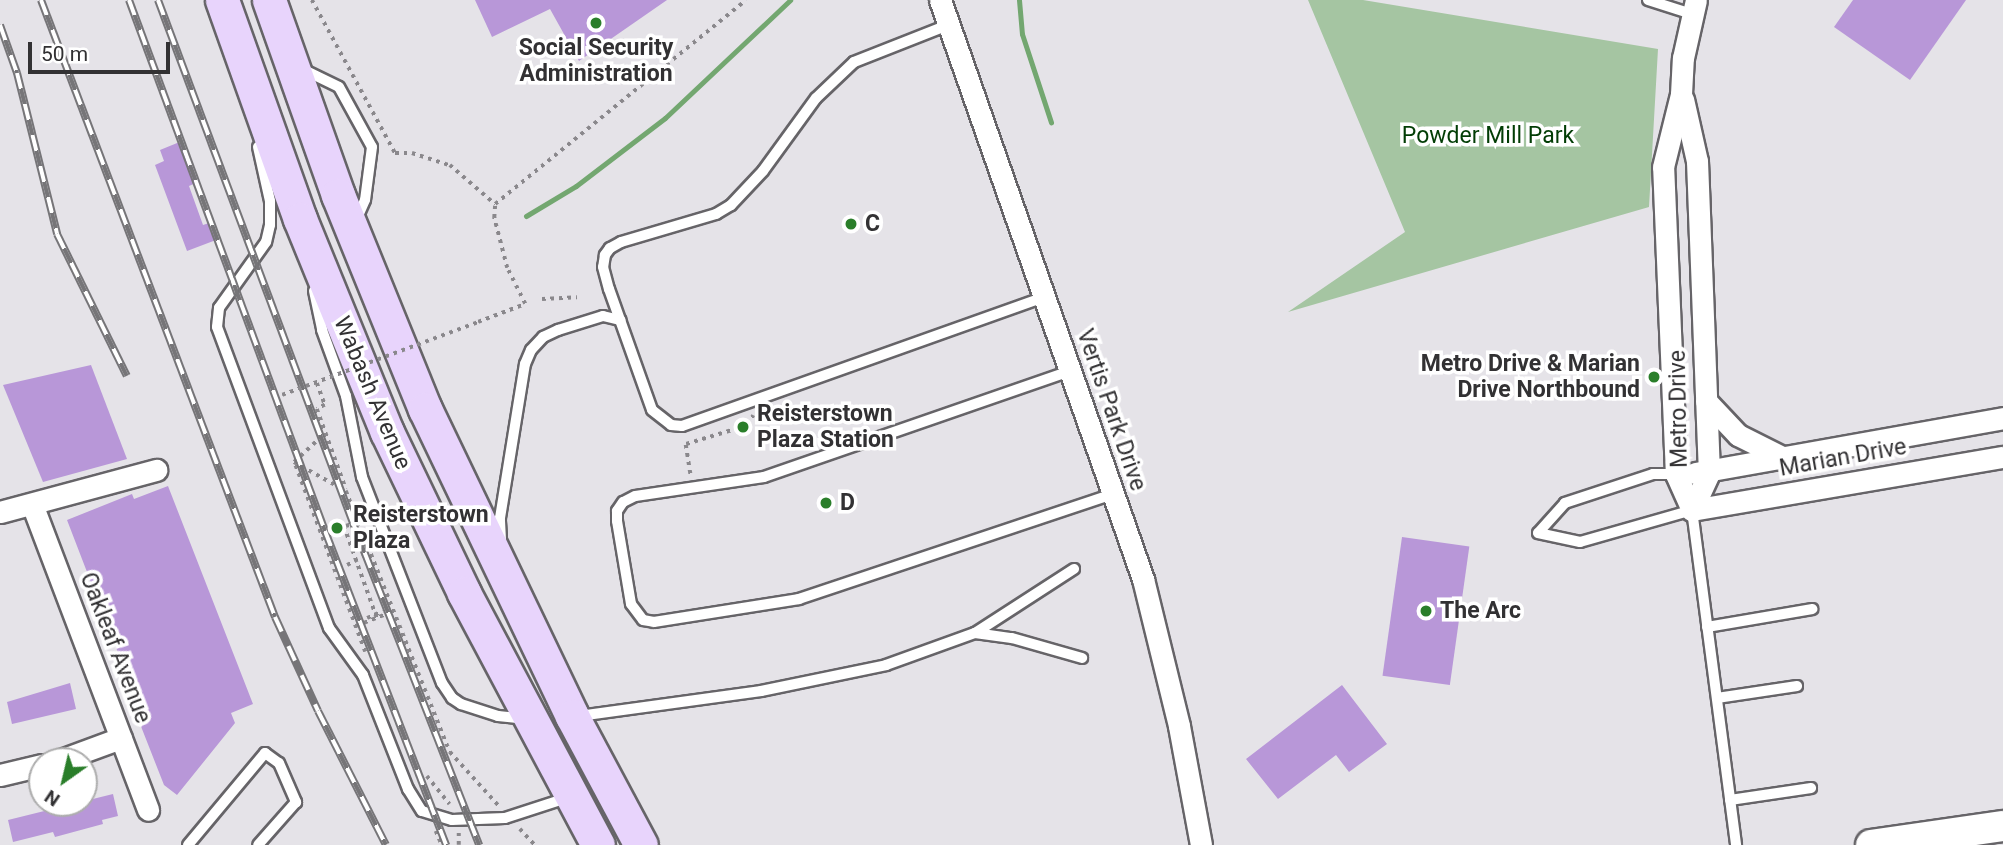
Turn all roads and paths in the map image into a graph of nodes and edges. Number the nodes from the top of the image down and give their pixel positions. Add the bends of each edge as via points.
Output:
1 (222, 0) edge
2 (269, 0) edge
3 (312, 0) edge
4 (746, 0) edge
5 (940, 0) edge
6 (1648, 0) edge
7 (1694, 7) edge
8 (948, 25) junction
9 (239, 55) junction
10 (291, 64) junction
11 (1681, 93) junction
12 (495, 204) junction
13 (300, 219) junction
14 (351, 228) junction
15 (576, 296) dead end
16 (1045, 297) junction
17 (542, 299) dead end
18 (621, 320) junction
19 (1070, 371) junction
20 (317, 383) junction
21 (282, 395) dead end
22 (1706, 401) junction
23 (755, 411) dead end
24 (2003, 418) edge
25 (682, 426) junction
26 (325, 433) junction
27 (686, 444) junction
28 (2003, 457) edge
29 (1786, 459) junction
30 (294, 462) junction
31 (156, 470) dead end
32 (1709, 473) junction
33 (1676, 474) junction
34 (693, 487) junction
35 (346, 491) junction
36 (1112, 494) junction
37 (32, 504) junction
38 (1692, 510) junction
39 (0, 512) edge
40 (344, 526) junction
41 (321, 533) junction
42 (362, 557) dead end
43 (356, 560) junction
44 (347, 565) dead end
45 (1074, 569) dead end
46 (502, 574) junction
47 (1812, 609) dead end
48 (383, 611) dead end
49 (394, 611) dead end
50 (376, 616) junction
51 (367, 618) dead end
52 (356, 626) junction
53 (1707, 627) junction
54 (975, 633) junction
55 (366, 653) dead end
56 (1082, 658) dead end
57 (1797, 686) dead end
58 (1717, 698) junction
59 (572, 716) junction
60 (529, 720) junction
61 (121, 738) junction
62 (96, 747) edge
63 (28, 768) edge
64 (0, 775) edge
65 (427, 776) dead end
66 (1811, 788) dead end
67 (571, 797) junction
68 (1730, 800) junction
69 (453, 808) dead end
70 (148, 810) dead end
71 (430, 815) junction
72 (2003, 826) edge
73 (459, 829) dead end
74 (520, 829) dead end
75 (596, 842) edge
76 (188, 845) edge
77 (258, 845) edge
78 (442, 845) edge
79 (459, 845) edge
80 (535, 845) edge
81 (643, 845) edge
82 (1200, 845) edge
83 (1737, 845) edge
84 (1871, 845) edge

1 - 9 main road, Wabash Avenue
2 - 10 main road, Wabash Avenue
3 - 12 path via 395,153 412,153 450,165
4 - 12 path
5 - 8 street, Vertis Park Drive
6 - 7 lane
7 - 11 street, Metro Drive
8 - 16 street, Vertis Park Drive
8 - 18 lane via 854,62 816,98 763,171 731,205 610,248 603,267
9 - 13 main road, Wabash Avenue
9 - 71 lane via 270,201 270,225 266,243 219,307 219,336 329,628 363,675 414,802
10 - 14 main road, Wabash Avenue
10 - 14 lane via 339,87 372,146 365,200
11 - 22 street, Metro Drive via 1697,161
11 - 33 street, Metro Drive via 1663,167
12 - 20 path, bridge via 494,218 507,268 525,304
13 - 60 main road, Wabash Avenue via 387,432
13 - 60 lane via 322,330 346,396 362,477 442,683 461,704
14 - 46 main road, Wabash Avenue via 425,410
15 - 17 path
16 - 19 street, Vertis Park Drive
16 - 25 lane
18 - 25 lane via 652,410 671,425
18 - 46 lane via 603,316 558,330 543,337 525,364 500,518
19 - 34 lane via 764,477
19 - 36 street, Vertis Park Drive
20 - 21 path, bridge
20 - 26 path via 325,405 317,409
22 - 29 street, Marian Drive via 1738,435
22 - 32 street, Metro Drive
23 - 27 path via 748,425
24 - 29 street, Marian Drive
25 - 27 path
26 - 30 path
26 - 35 path
27 - 34 path
28 - 38 street, Marian Drive
29 - 32 street, Marian Drive
30 - 35 path
30 - 41 path
31 - 37 street
32 - 33 street, Marian Drive
32 - 38 street, Metro Drive
33 - 38 street, Metro Drive
33 - 38 lane via 1653,474 1565,503 1538,533 1580,542
34 - 36 lane via 635,496 617,511 631,604 643,620 799,599
35 - 40 path via 359,522
36 - 82 street, Vertis Park Drive via 1156,623
37 - 39 street
37 - 61 street, Oakleaf Avenue
38 - 53 lane
40 - 41 path
40 - 43 path
41 - 52 path
42 - 43 path
43 - 44 path
43 - 50 path
45 - 54 lane
46 - 59 main road, Wabash Avenue
47 - 53 lane
48 - 50 path
49 - 50 path
50 - 51 path
50 - 52 path
52 - 55 path
53 - 58 lane
54 - 56 lane via 1012,638
54 - 59 lane via 873,667 761,691
57 - 58 lane
58 - 68 lane
59 - 81 main road, Wabash Avenue
60 - 67 main road, Wabash Avenue
61 - 62 street
61 - 70 street, Oakleaf Avenue
63 - 64 street
65 - 69 path
66 - 68 lane
67 - 71 lane via 505,818 452,820
67 - 75 main road, Wabash Avenue
68 - 83 lane
71 - 78 path
72 - 84 main road
73 - 79 path
74 - 80 path
76 - 77 lane via 265,753 279,763 296,802

